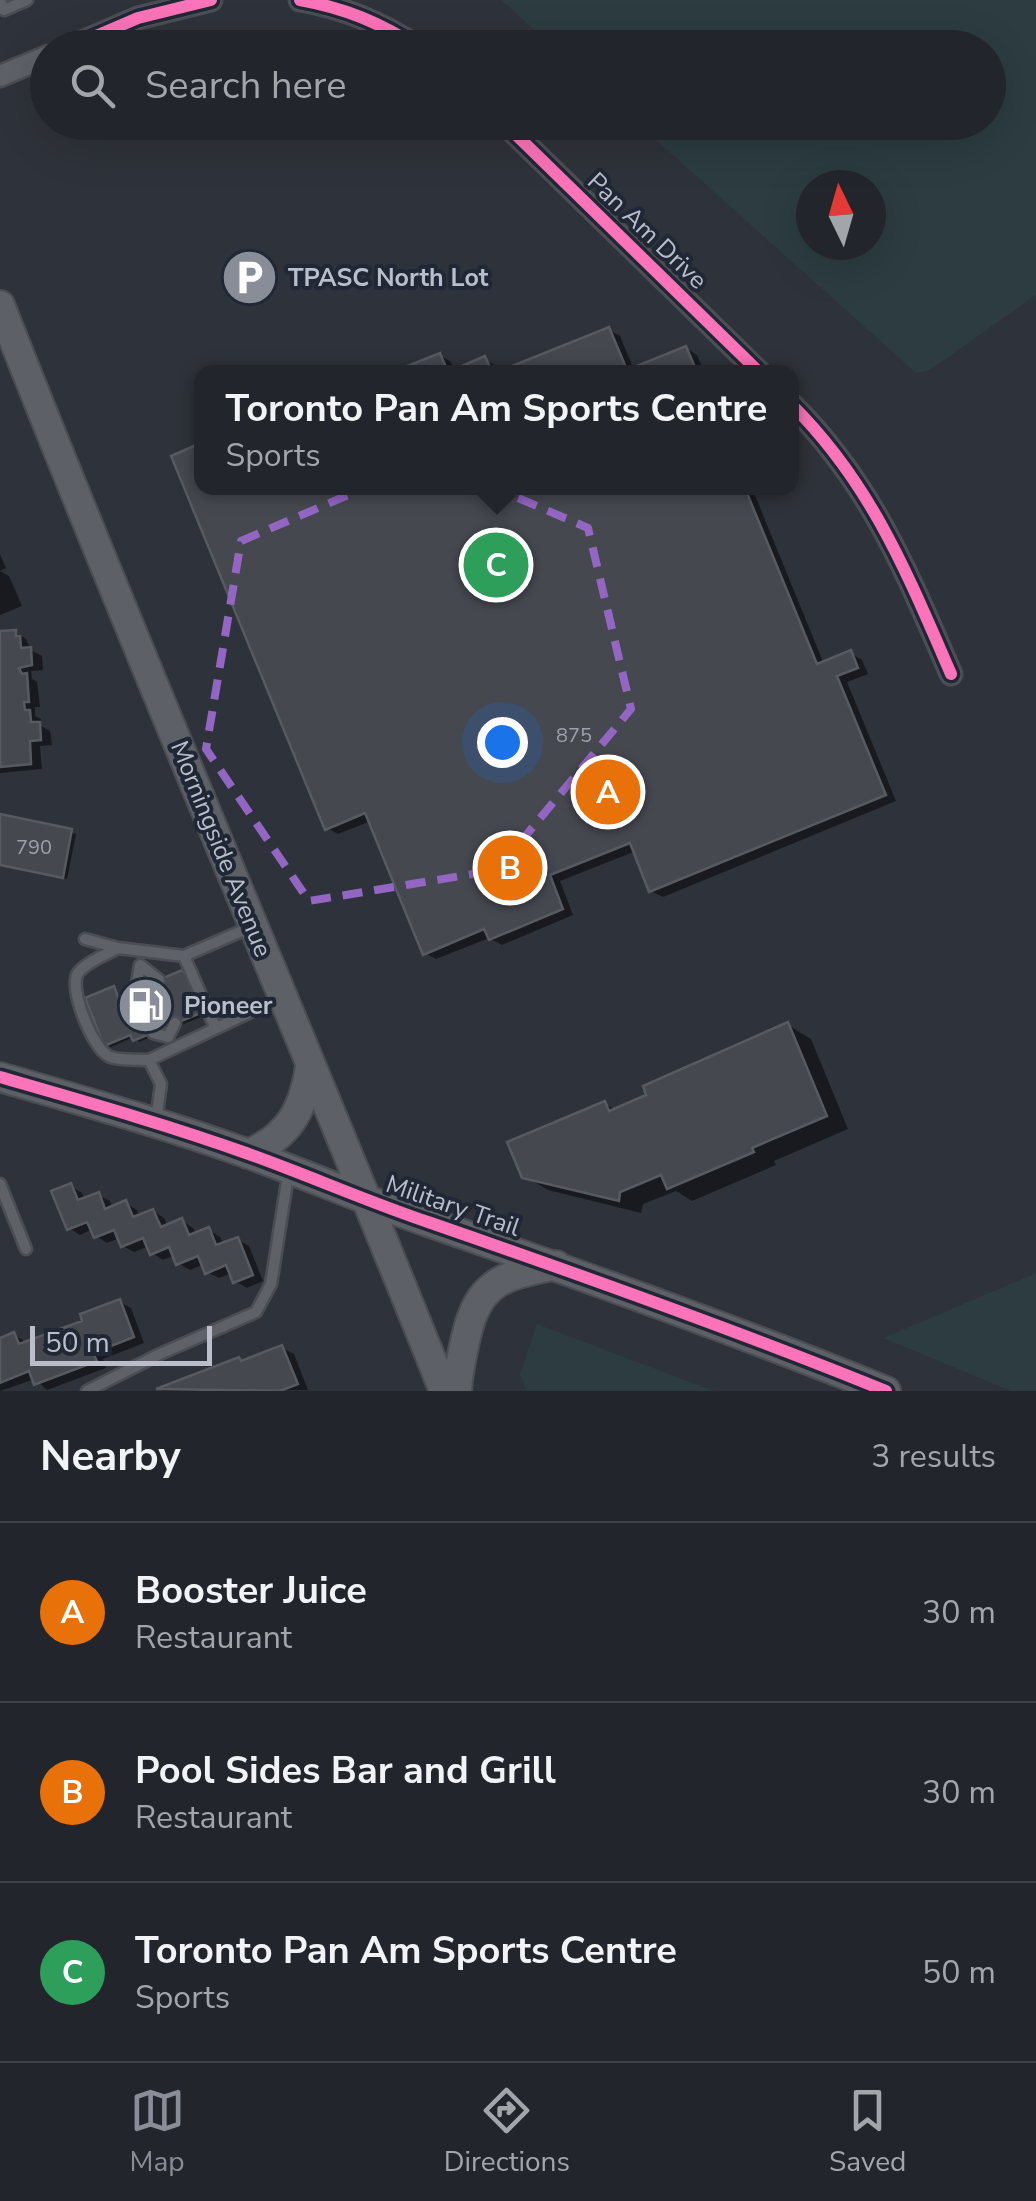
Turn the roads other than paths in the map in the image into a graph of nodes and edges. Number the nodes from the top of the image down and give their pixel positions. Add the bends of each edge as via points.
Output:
1 (27, 0) edge
2 (211, 0) edge
3 (300, 0) edge
4 (0, 1) edge
5 (110, 30) edge
6 (392, 30) edge
7 (30, 64) edge
8 (0, 76) edge
9 (521, 140) edge
10 (0, 305) edge
11 (752, 365) edge
12 (799, 413) edge
13 (950, 674) dead end
14 (252, 926) junction
15 (85, 940) dead end
16 (118, 948) junction
17 (135, 950) junction
18 (184, 956) junction
19 (140, 965) junction
20 (160, 980) dead end
21 (136, 990) dead end
22 (281, 998) junction
23 (175, 1024) dead end
24 (215, 1027) junction
25 (153, 1033) dead end
26 (170, 1042) junction
27 (149, 1060) junction
28 (310, 1068) junction
29 (0, 1078) edge
30 (156, 1122) junction
31 (248, 1154) junction
32 (289, 1170) junction
33 (0, 1184) edge
34 (369, 1201) junction
35 (26, 1249) dead end
36 (557, 1265) junction
37 (88, 1391) edge
38 (444, 1391) edge
39 (458, 1391) edge
40 (886, 1391) edge

1 - 4 lane via 4,10
2 - 5 street
3 - 6 street
7 - 8 street
9 - 11 street, Pan Am Drive
10 - 14 main road, Morningside Avenue
12 - 13 street via 859,484 908,572
14 - 18 lane
14 - 22 main road, Morningside Avenue
15 - 16 lane
16 - 17 lane
16 - 27 lane via 81,969 76,990 101,1051
17 - 18 lane
17 - 19 lane
18 - 24 lane
19 - 20 lane
19 - 21 lane
22 - 24 lane
22 - 28 main road, Morningside Avenue
23 - 26 lane
24 - 26 lane
25 - 26 lane
26 - 27 lane
27 - 30 lane via 162,1084
28 - 31 main road via 306,1093 283,1133
28 - 34 main road, Morningside Avenue
29 - 30 main road, Military Trail
30 - 31 main road, Military Trail
31 - 32 main road, Military Trail
32 - 34 main road, Military Trail
32 - 37 lane via 271,1284 256,1312
33 - 35 lane
34 - 36 main road, Military Trail
34 - 38 main road, Morningside Avenue
36 - 39 main road via 513,1274 477,1302
36 - 40 main road, Military Trail

